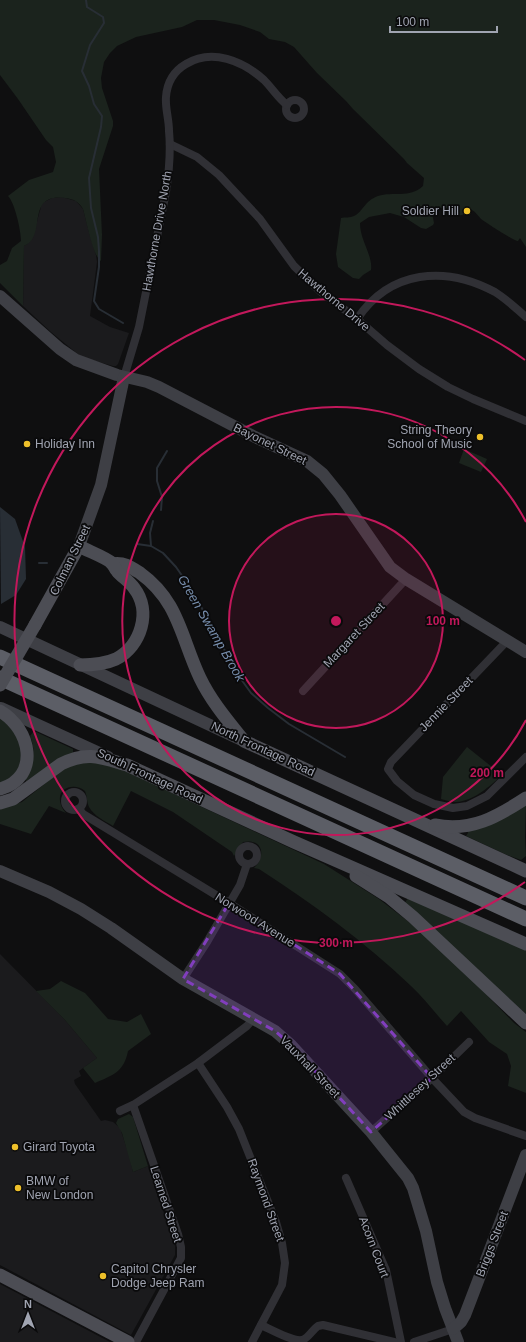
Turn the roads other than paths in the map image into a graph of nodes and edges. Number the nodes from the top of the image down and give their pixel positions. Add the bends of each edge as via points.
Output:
1 (287, 105) dead end
2 (170, 144) junction
3 (0, 296) edge
4 (526, 317) edge
5 (356, 319) junction
6 (124, 377) junction
7 (526, 422) edge
8 (79, 546) junction
9 (112, 564) junction
10 (406, 579) junction
11 (0, 628) edge
12 (507, 641) junction
13 (526, 652) edge
14 (0, 657) edge
15 (80, 665) junction
16 (0, 678) edge
17 (0, 685) edge
18 (303, 690) dead end
19 (0, 708) edge
20 (0, 712) edge
21 (244, 741) junction
22 (526, 757) edge
23 (127, 765) junction
24 (0, 789) edge
25 (526, 798) edge
26 (0, 803) edge
27 (79, 809) dead end
28 (419, 822) junction
29 (301, 845) junction
30 (246, 864) dead end
31 (0, 871) edge
32 (526, 871) edge
33 (526, 898) edge
34 (229, 903) junction
35 (526, 919) edge
36 (526, 944) edge
37 (183, 979) junction
38 (253, 1019) junction
39 (526, 1022) edge
40 (468, 1042) dead end
41 (198, 1062) junction
42 (432, 1078) junction
43 (133, 1105) junction
44 (120, 1111) dead end
45 (371, 1132) junction
46 (526, 1136) edge
47 (526, 1155) edge
48 (346, 1178) dead end
49 (0, 1275) edge
50 (261, 1325) junction
51 (453, 1329) junction
52 (128, 1342) edge
53 (136, 1342) edge
54 (252, 1342) edge
55 (394, 1342) edge
56 (400, 1342) edge
57 (414, 1342) edge
58 (458, 1342) edge

1 - 2 street, Hawthorne Drive North via 263,80 244,66 218,57 198,59 178,70 168,87 166,102
2 - 5 street, Hawthorne Drive via 197,157 219,174 260,219 294,266 320,291
2 - 6 street, Hawthorne Drive North via 169,174 163,212 139,326
3 - 6 street, Bayonet Street via 66,353 87,365
4 - 5 street via 495,292 474,283 429,276 411,278 393,285 377,296
5 - 7 street, Hawthorne Drive via 419,369 448,387
6 - 8 street, Colman Street via 101,485
6 - 10 street, Bayonet Street via 159,386 255,437 307,461 323,474 340,495 390,567
8 - 9 main road
8 - 17 main road, Colman Street, bridge
9 - 15 main road via 139,596 143,616 140,632 131,647 118,658 105,663
9 - 21 main road via 124,564 135,570 152,582 165,597 175,614 208,692
10 - 12 street, Bayonet Street
10 - 18 street, Margaret Street
11 - 15 street, North Frontage Road
12 - 13 street, Bayonet Street
12 - 22 street, Jennie Street via 391,762 388,769 397,781 414,795 434,804 453,808 467,806 487,796
14 - 33 highway
15 - 21 street, North Frontage Road
16 - 35 highway
19 - 23 street, South Frontage Road
20 - 24 main road via 18,727 28,751 22,773 11,784
21 - 28 main road, North Frontage Road
23 - 26 main road via 95,757 76,758 61,764 13,799
23 - 29 main road, South Frontage Road
25 - 28 main road via 492,818 470,825 446,826
27 - 34 street, Norwood Avenue via 83,814
28 - 32 main road, North Frontage Road
29 - 36 main road
29 - 39 main road via 389,897
30 - 34 street via 240,885
31 - 37 street, Vauxhall Street via 81,909
34 - 37 street
34 - 42 street, Norwood Avenue via 340,974 356,989
37 - 38 street, Vauxhall Street
38 - 41 street
38 - 45 street, Vauxhall Street via 275,1031 291,1044
40 - 42 street, Whittlesey Street
41 - 43 street
41 - 50 street, Raymond Street via 239,1129 282,1243 285,1263 282,1284
42 - 45 street, Whittlesey Street
42 - 46 street, Norwood Avenue via 464,1112
43 - 44 street
43 - 53 street, Learned Street via 178,1234 181,1258
45 - 51 street, Vauxhall Street via 413,1188 437,1282
47 - 51 street, Briggs Street via 465,1315
48 - 56 street, Acorn Court via 386,1270
49 - 52 main road
50 - 54 street, Raymond Street
50 - 55 street via 296,1342 308,1337 318,1326 323,1325
51 - 57 street
51 - 58 street, Vauxhall Street

